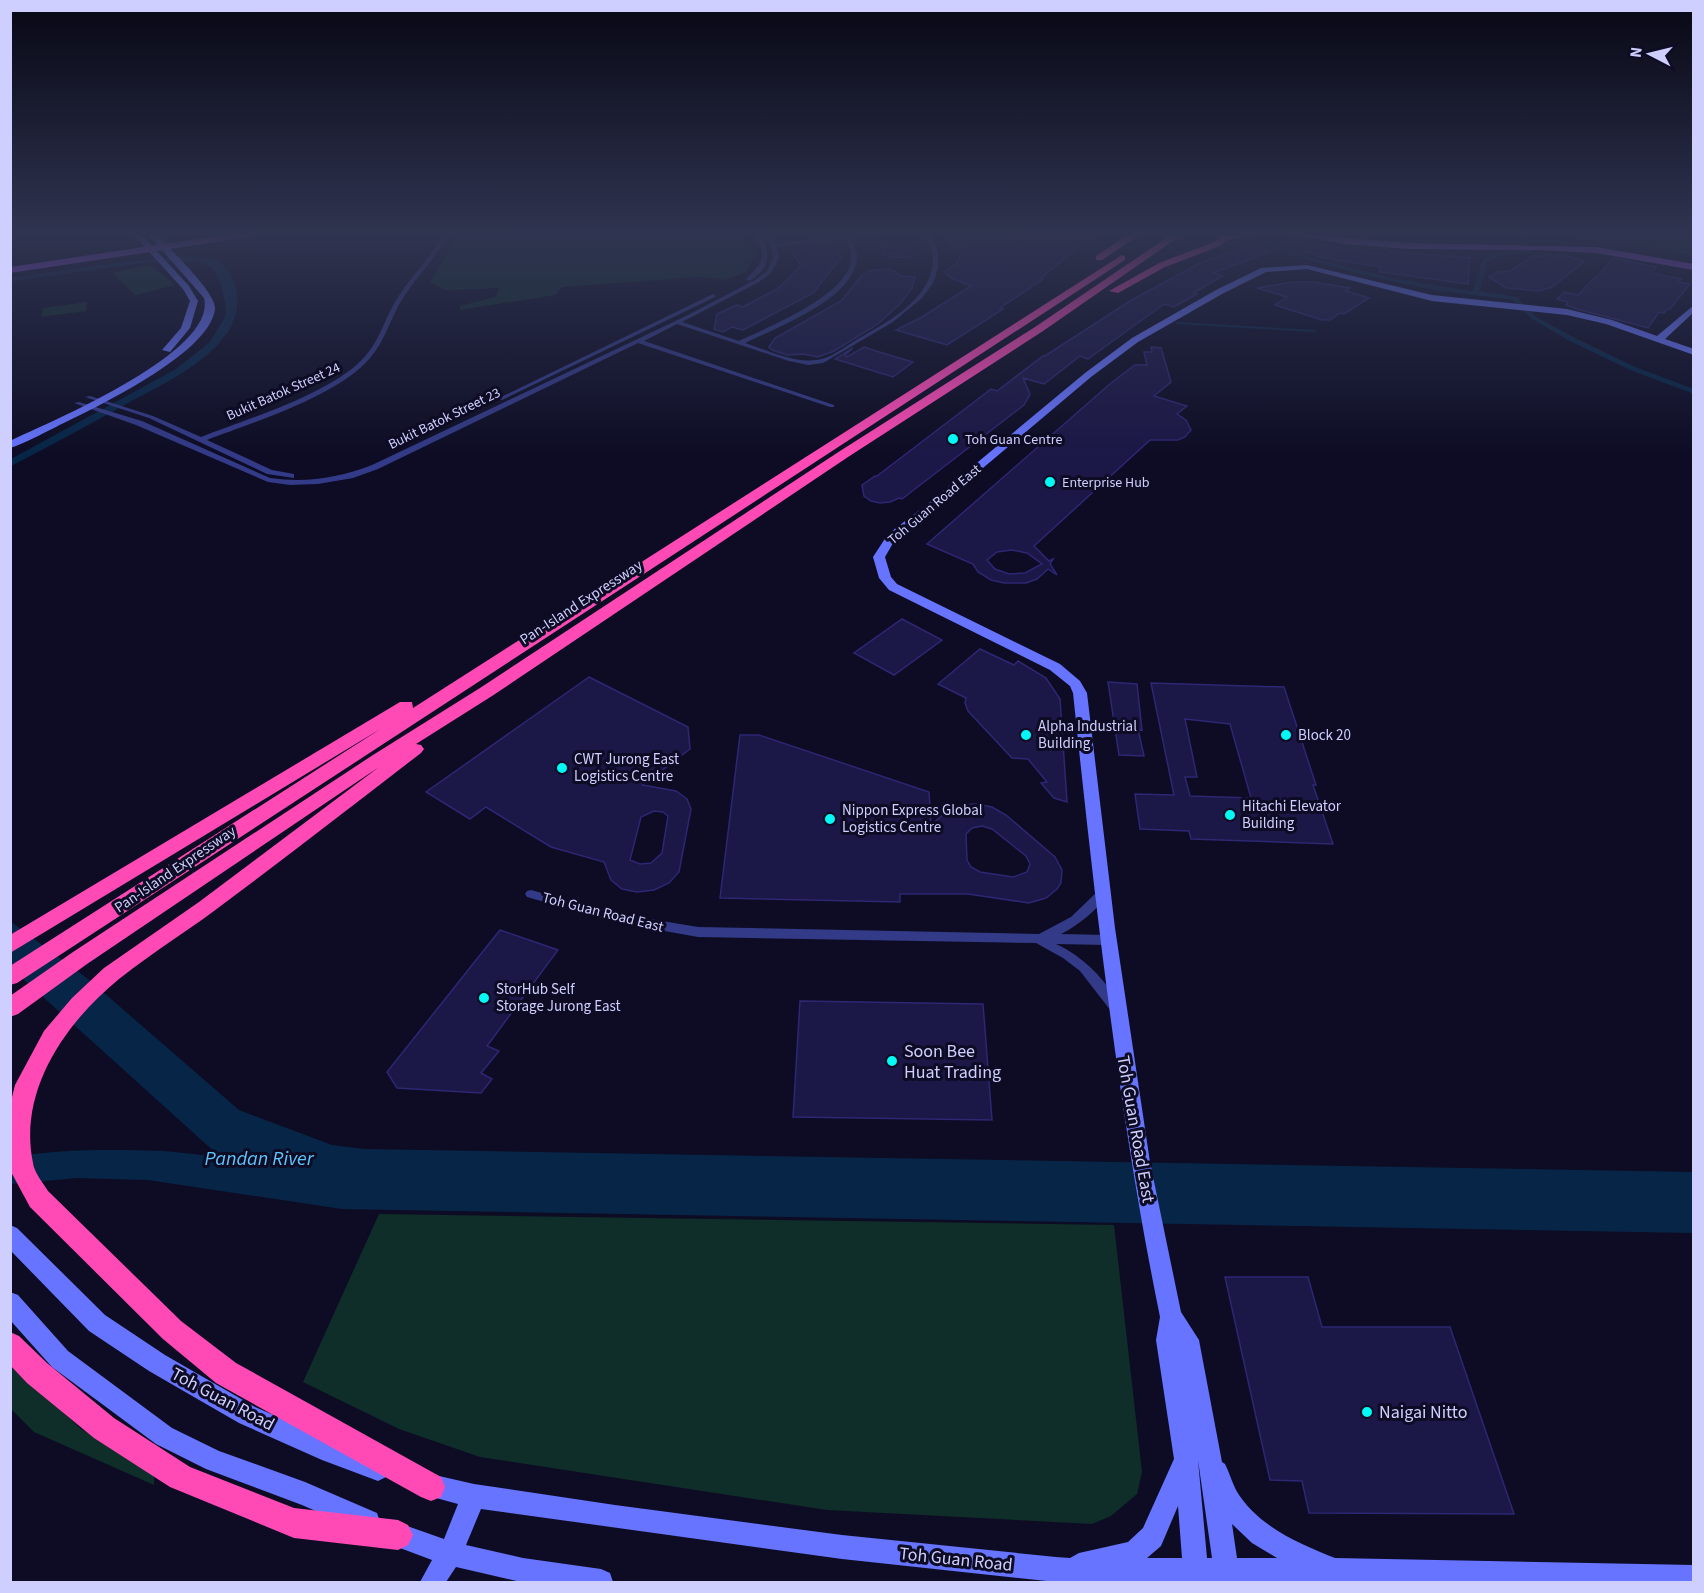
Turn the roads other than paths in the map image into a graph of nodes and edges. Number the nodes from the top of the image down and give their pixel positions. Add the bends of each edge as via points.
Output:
1 (192, 308) edge
2 (210, 308) edge
3 (395, 308) edge
4 (687, 308) edge
5 (703, 308) edge
6 (808, 308) edge
7 (907, 308) edge
8 (1034, 308) edge
9 (1041, 308) edge
10 (1069, 308) edge
11 (1083, 308) edge
12 (1191, 308) edge
13 (1525, 308) edge
14 (1693, 308) edge
15 (667, 318) junction
16 (677, 322) junction
17 (1016, 324) junction
18 (1659, 339) junction
19 (638, 341) junction
20 (739, 343) junction
21 (1694, 352) edge
22 (990, 362) junction
23 (88, 401) junction
24 (101, 405) junction
25 (832, 406) dead end
26 (10, 438) edge
27 (201, 440) junction
28 (10, 445) edge
29 (600, 596) junction
30 (486, 692) junction
31 (531, 894) dead end
32 (1102, 894) junction
33 (1034, 940) junction
34 (1107, 940) junction
35 (10, 945) edge
36 (10, 977) edge
37 (19, 1003) edge
38 (1117, 1010) junction
39 (10, 1235) edge
40 (10, 1303) edge
41 (19, 1334) edge
42 (1198, 1457) junction
43 (431, 1487) junction
44 (474, 1496) junction
45 (398, 1535) joint
46 (450, 1553) junction
47 (1056, 1570) junction
48 (1335, 1571) junction
49 (1227, 1576) edge
50 (1196, 1577) edge
51 (1694, 1578) edge
52 (545, 1580) edge
53 (432, 1582) edge
54 (601, 1582) edge

1 - 23 street via 179,339 168,349
2 - 24 street via 201,329 172,359
3 - 27 street, Bukit Batok Street 24 via 374,349 359,366 324,388
4 - 15 street, Bukit Batok Street 23
5 - 16 street, Bukit Batok Street 23
6 - 20 street
7 - 20 street via 821,362 805,363
8 - 17 highway
9 - 17 highway, Pan-Island Expressway
10 - 22 highway, Pan-Island Expressway
11 - 22 highway
12 - 32 street, Toh Guan Road East via 1135,340 1088,375 892,536 879,557 880,568 893,587 1055,667 1075,684 1080,693
13 - 18 street, Toh Guan Road East via 1567,312
14 - 18 street
15 - 16 street
15 - 27 street, Bukit Batok Street 23 via 349,470 312,476 279,474
16 - 19 street, Bukit Batok Street 23
16 - 20 street
17 - 29 highway, Pan-Island Expressway
18 - 21 street, Toh Guan Road East
19 - 24 street, Bukit Batok Street 23 via 375,466 326,481 290,483 263,478
19 - 25 street
22 - 30 highway, Pan-Island Expressway via 844,454
23 - 24 street
23 - 26 street
23 - 28 street
24 - 27 street, Bukit Batok Street 23 via 113,404 151,417
29 - 35 highway via 492,655
29 - 36 highway, Pan-Island Expressway
30 - 37 highway, Pan-Island Expressway via 80,958
30 - 43 highway via 471,710 111,974 52,1037 26,1085 18,1125 21,1167 39,1199 172,1330 226,1373
31 - 33 street, Toh Guan Road East via 646,926 698,932
32 - 33 street via 1083,916
32 - 34 street, Toh Guan Road East
33 - 34 street, Toh Guan Road East
33 - 38 street via 1078,960
34 - 38 street, Toh Guan Road East
38 - 42 street, Toh Guan Road East via 1171,1317 1167,1340
39 - 43 street, Toh Guan Road via 97,1323 157,1363 247,1415 330,1452
40 - 41 street
41 - 45 highway via 37,1374 104,1428 180,1477 294,1523
42 - 47 street via 1152,1537 1134,1552
42 - 48 street via 1257,1533 1290,1553
42 - 49 street, Toh Guan Road East
42 - 50 street, Toh Guan Road East
43 - 44 street, Toh Guan Road
44 - 46 street
44 - 47 street, Toh Guan Road via 842,1547
45 - 46 street
46 - 52 street
46 - 53 street
47 - 50 street, Toh Guan Road
48 - 49 street, Toh Guan Road
48 - 51 street, Toh Guan Road
49 - 50 street, Toh Guan Road
52 - 54 street

